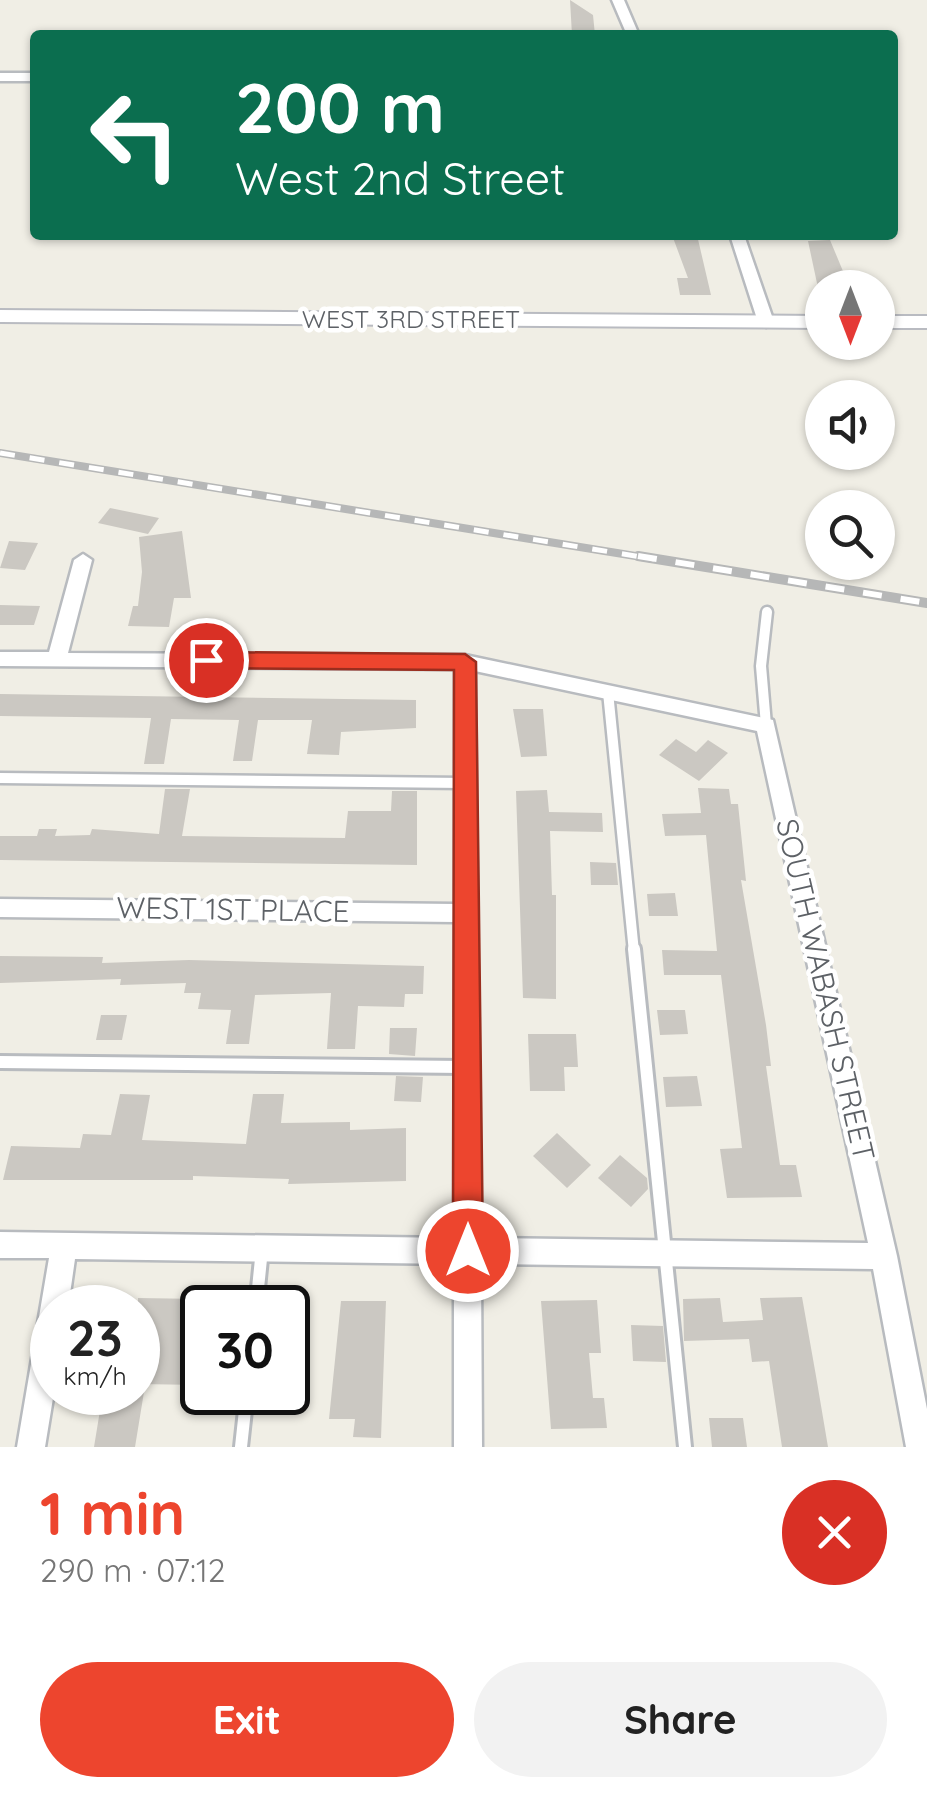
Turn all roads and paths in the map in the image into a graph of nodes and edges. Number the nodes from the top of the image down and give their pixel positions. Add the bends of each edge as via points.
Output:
1 (618, 0) edge
2 (630, 30) edge
3 (0, 77) edge
4 (30, 77) edge
5 (739, 240) edge
6 (0, 316) edge
7 (766, 322) junction
8 (805, 322) edge
9 (895, 322) edge
10 (927, 322) edge
11 (83, 560) dead end
12 (767, 612) dead end
13 (0, 658) edge
14 (57, 659) junction
15 (465, 662) junction
16 (608, 692) junction
17 (766, 725) junction
18 (0, 778) edge
19 (465, 783) junction
20 (0, 908) edge
21 (466, 913) junction
22 (0, 1062) edge
23 (467, 1067) junction
24 (0, 1245) edge
25 (64, 1246) junction
26 (262, 1248) junction
27 (468, 1251) junction
28 (665, 1252) junction
29 (884, 1256) junction
30 (58, 1285) edge
31 (258, 1285) edge
32 (36, 1415) edge
33 (244, 1415) edge
34 (31, 1447) edge
35 (241, 1447) edge
36 (468, 1447) edge
37 (685, 1447) edge
38 (920, 1447) edge

1 - 2 street
3 - 4 street
5 - 7 street
6 - 7 street, WEST 3RD STREET
7 - 8 street, WEST 3RD STREET
9 - 10 street
11 - 14 street
12 - 17 lane
13 - 14 street
14 - 15 street
15 - 16 street
15 - 19 street
16 - 17 street
16 - 28 lane
17 - 29 street, SOUTH WABASH STREET
18 - 19 lane
19 - 21 street
20 - 21 street, WEST 1ST PLACE
21 - 23 street
22 - 23 lane
23 - 27 street
24 - 25 street
25 - 26 street
25 - 30 street
26 - 27 street
26 - 31 lane
27 - 28 street
27 - 36 street
28 - 29 street
28 - 37 lane
29 - 38 street, SOUTH WABASH STREET
32 - 34 street
33 - 35 lane

